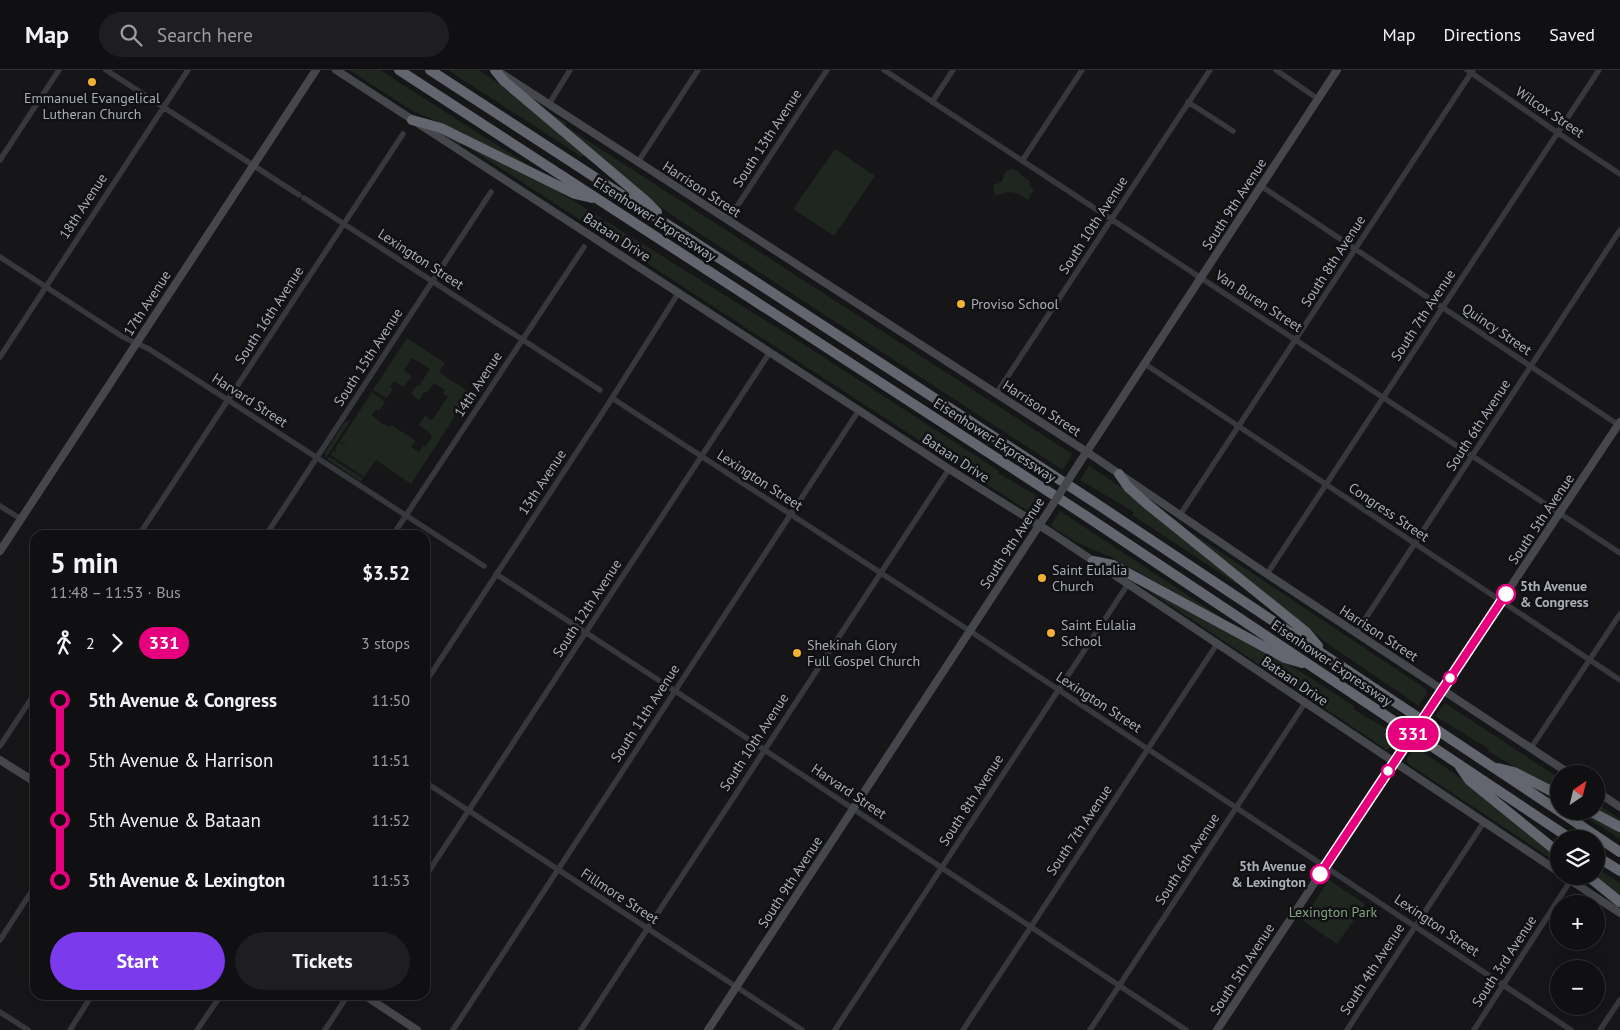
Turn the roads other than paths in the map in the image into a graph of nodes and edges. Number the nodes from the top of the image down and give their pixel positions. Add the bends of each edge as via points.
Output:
1 (59, 70) edge
2 (106, 70) edge
3 (188, 70) edge
4 (316, 70) edge
5 (336, 70) edge
6 (399, 70) edge
7 (430, 70) edge
8 (496, 70) edge
9 (570, 70) edge
10 (698, 70) edge
11 (827, 70) edge
12 (884, 70) edge
13 (953, 70) edge
14 (1082, 70) edge
15 (1210, 70) edge
16 (1276, 70) edge
17 (1338, 70) edge
18 (1599, 70) edge
19 (1470, 71) edge
20 (1318, 99) junction
21 (932, 102) junction
22 (1188, 102) junction
23 (548, 104) junction
24 (164, 107) junction
25 (412, 120) junction
26 (1234, 131) dead end
27 (1558, 133) junction
28 (403, 134) dead end
29 (0, 160) edge
30 (1022, 160) junction
31 (638, 162) junction
32 (254, 165) junction
33 (1620, 174) edge
34 (1261, 186) junction
35 (491, 192) dead end
36 (600, 200) junction
37 (1111, 219) junction
38 (728, 220) junction
39 (344, 224) junction
40 (668, 224) junction
41 (1620, 230) edge
42 (584, 247) dead end
43 (1355, 249) junction
44 (0, 257) edge
45 (1201, 278) junction
46 (432, 281) junction
47 (46, 287) junction
48 (679, 292) junction
49 (1443, 308) junction
50 (522, 339) junction
51 (1296, 340) junction
52 (136, 342) junction
53 (770, 352) junction
54 (0, 356) edge
55 (1144, 364) junction
56 (1531, 367) junction
57 (600, 390) dead end
58 (996, 394) junction
59 (612, 398) junction
60 (1384, 398) junction
61 (228, 400) junction
62 (859, 410) junction
63 (1619, 424) edge
64 (1238, 427) junction
65 (1087, 452) junction
66 (1472, 456) junction
67 (701, 457) junction
68 (317, 458) junction
69 (949, 469) junction
70 (1119, 474) junction
71 (1326, 485) junction
72 (0, 506) edge
73 (1560, 513) junction
74 (790, 515) junction
75 (1180, 515) junction
76 (406, 516) junction
77 (21, 520) junction
78 (1039, 525) junction
79 (142, 530) edge
80 (269, 530) edge
81 (396, 530) edge
82 (428, 530) edge
83 (430, 531) edge
84 (1415, 544) junction
85 (0, 552) edge
86 (1620, 553) edge
87 (1093, 561) junction
88 (484, 566) dead end
89 (880, 573) junction
90 (496, 574) junction
91 (1267, 574) junction
92 (1128, 584) junction
93 (1501, 601) junction
94 (1620, 614) edge
95 (970, 631) junction
96 (585, 633) junction
97 (1356, 633) junction
98 (1217, 644) junction
99 (1329, 657) junction
100 (1590, 660) junction
101 (1311, 666) junction
102 (430, 675) edge
103 (1620, 680) edge
104 (1442, 689) junction
105 (1058, 690) junction
106 (674, 691) junction
107 (30, 701) edge
108 (1305, 703) junction
109 (0, 746) edge
110 (1531, 748) junction
111 (1148, 749) junction
112 (765, 750) junction
113 (0, 760) edge
114 (1394, 762) junction
115 (1456, 762) junction
116 (1489, 765) junction
117 (1556, 765) edge
118 (30, 779) edge
119 (430, 785) edge
120 (1550, 790) edge
121 (1605, 797) edge
122 (1550, 805) edge
123 (1620, 807) edge
124 (1236, 808) junction
125 (854, 809) junction
126 (469, 810) junction
127 (1605, 819) edge
128 (1572, 820) edge
129 (1484, 822) junction
130 (1620, 827) edge
131 (1558, 830) edge
132 (1550, 846) edge
133 (1620, 852) edge
134 (1605, 862) edge
135 (1325, 866) junction
136 (1550, 866) edge
137 (942, 868) junction
138 (430, 869) edge
139 (558, 870) junction
140 (1620, 871) edge
141 (1563, 885) edge
142 (1578, 885) edge
143 (1599, 885) edge
144 (30, 894) edge
145 (1620, 902) edge
146 (1620, 913) edge
147 (1030, 926) junction
148 (1415, 926) junction
149 (648, 929) junction
150 (0, 940) edge
151 (1119, 985) junction
152 (1503, 985) junction
153 (736, 987) junction
154 (89, 1000) edge
155 (218, 1000) edge
156 (345, 1000) edge
157 (372, 1000) edge
158 (1620, 1000) edge
159 (0, 1012) edge
160 (28, 1030) edge
161 (70, 1030) edge
162 (197, 1030) edge
163 (325, 1030) edge
164 (417, 1030) edge
165 (453, 1030) edge
166 (581, 1030) edge
167 (708, 1030) edge
168 (802, 1030) edge
169 (835, 1030) edge
170 (962, 1030) edge
171 (1090, 1030) edge
172 (1186, 1030) edge
173 (1217, 1030) edge
174 (1347, 1030) edge
175 (1474, 1030) edge
176 (1571, 1030) edge
177 (1600, 1030) edge

1 - 29 street
2 - 24 street, Lexington Street
3 - 24 street, 18th Avenue
4 - 32 street, 17th Avenue
5 - 25 street, Bataan Drive
6 - 36 highway, Eisenhower Expressway
7 - 40 highway, Eisenhower Expressway
8 - 23 street, Harrison Street
8 - 40 highway via 504,81 646,201
9 - 23 street
10 - 31 street
11 - 38 street, South 13th Avenue
12 - 21 street, Van Buren Street
13 - 21 street
14 - 30 street
15 - 22 street, South 10th Avenue
16 - 20 street
17 - 20 street, South 9th Avenue
18 - 27 street, South 7th Avenue
19 - 27 street, Wilcox Street
19 - 43 street, South 8th Avenue
20 - 34 street, South 9th Avenue
21 - 30 street, Van Buren Street
22 - 26 street
22 - 37 street, South 10th Avenue
23 - 31 street, Harrison Street
24 - 32 street, Lexington Street
24 - 47 street, 18th Avenue
25 - 36 highway via 448,132 575,194
25 - 48 street, Bataan Drive
27 - 33 street, Wilcox Street
27 - 49 street, South 7th Avenue
28 - 39 street, South 16th Avenue
30 - 37 street, Van Buren Street
31 - 38 street, Harrison Street
32 - 39 street, Lexington Street
32 - 52 street, 17th Avenue
34 - 43 street, Quincy Street
34 - 45 street, South 9th Avenue
35 - 46 street, South 15th Avenue
36 - 101 highway, Eisenhower Expressway
37 - 45 street, Van Buren Street
37 - 58 street, South 10th Avenue
38 - 58 street, Harrison Street
39 - 46 street, Lexington Street
39 - 61 street, South 16th Avenue
40 - 99 highway, Eisenhower Expressway
41 - 56 street, South 6th Avenue
42 - 50 street, 14th Avenue
43 - 49 street, Quincy Street
43 - 51 street, South 8th Avenue
44 - 47 street, Harvard Street
45 - 51 street, Van Buren Street
45 - 55 street, South 9th Avenue
46 - 50 street, Lexington Street
46 - 68 street, South 15th Avenue
47 - 52 street, Harvard Street via 124,338
47 - 54 street, 18th Avenue
48 - 53 street, Bataan Drive
48 - 59 street, 13th Avenue
49 - 56 street, Quincy Street
49 - 60 street, South 7th Avenue
50 - 57 street, Lexington Street
50 - 76 street, 14th Avenue
51 - 60 street, Van Buren Street
51 - 64 street, South 8th Avenue
52 - 61 street, Harvard Street
52 - 77 street, 17th Avenue
53 - 62 street, Bataan Drive
53 - 67 street, South 12th Avenue
55 - 64 street, Congress Street
55 - 65 street, South 9th Avenue
56 - 63 street, Quincy Street
56 - 66 street, South 6th Avenue
58 - 65 street, Harrison Street
59 - 67 street, Lexington Street
59 - 90 street, 13th Avenue
60 - 66 street, Van Buren Street
60 - 71 street, South 7th Avenue
61 - 68 street, Harvard Street
61 - 79 street, South 16th Avenue
62 - 69 street, Bataan Drive
62 - 74 street, South 11th Avenue
63 - 73 street, South 5th Avenue
64 - 71 street, Congress Street
64 - 75 street, South 8th Avenue
65 - 70 street, Harrison Street
65 - 78 street, South 9th Avenue, bridge
66 - 73 street, Van Buren Street
66 - 84 street, South 6th Avenue
67 - 74 street, Lexington Street
67 - 96 street, South 12th Avenue
68 - 76 street, Harvard Street
68 - 80 street, South 15th Avenue
69 - 78 street, Bataan Drive
69 - 89 street, South 10th Avenue
70 - 75 street, Harrison Street
70 - 99 highway via 1147,504 1306,632
71 - 84 street, Congress Street
71 - 91 street, South 7th Avenue
72 - 77 street
73 - 86 street, Van Buren Street
73 - 93 street, South 5th Avenue
74 - 89 street, Lexington Street
74 - 106 street, South 11th Avenue
75 - 91 street, Harrison Street
76 - 81 street, 14th Avenue
76 - 82 street, Harvard Street
77 - 85 street, 17th Avenue
78 - 87 street, Bataan Drive
78 - 95 street, South 9th Avenue
83 - 88 street, Harvard Street
84 - 93 street, Congress Street
84 - 97 street, South 6th Avenue
87 - 92 street, Bataan Drive
87 - 101 highway via 1113,564 1285,658
89 - 95 street, Lexington Street
89 - 112 street, South 10th Avenue
90 - 96 street, Harvard Street
90 - 102 street, 13th Avenue
91 - 97 street, Harrison Street
92 - 98 street, Bataan Drive
92 - 105 street, South 8th Avenue
93 - 100 street, Congress Street
93 - 104 street, South 5th Avenue
94 - 100 street
95 - 105 street, Lexington Street
95 - 125 street, South 9th Avenue
96 - 106 street, Harvard Street
96 - 126 street, South 12th Avenue
97 - 104 street, Harrison Street
98 - 108 street, Bataan Drive
98 - 111 street, South 7th Avenue
99 - 116 highway, Eisenhower Expressway
100 - 103 street, Congress Street
100 - 110 street
101 - 115 highway, Eisenhower Expressway
104 - 110 street, Harrison Street
104 - 114 street, South 5th Avenue, bridge
105 - 111 street, Lexington Street
105 - 137 street, South 8th Avenue
106 - 112 street, Harvard Street
106 - 139 street, South 11th Avenue
107 - 109 street
108 - 114 street, Bataan Drive
108 - 124 street, South 6th Avenue
110 - 117 street, Harrison Street
111 - 124 street, Lexington Street
111 - 147 street, South 7th Avenue
112 - 125 street, Harvard Street
112 - 149 street, South 10th Avenue
113 - 118 street
114 - 129 street, Bataan Drive
114 - 135 street, South 5th Avenue
115 - 131 highway, Eisenhower Expressway
115 - 132 highway via 1469,780
116 - 120 highway via 1514,772
116 - 122 highway, Eisenhower Expressway
119 - 126 street, Fillmore Street
121 - 123 street
124 - 135 street, Lexington Street
124 - 151 street, South 6th Avenue
125 - 137 street, Harvard Street
125 - 153 street, South 9th Avenue
126 - 138 street, South 12th Avenue
126 - 139 street, Fillmore Street
127 - 130 highway
128 - 133 highway, Eisenhower Expressway
129 - 136 street, Bataan Drive
129 - 148 street, South 4th Avenue
134 - 140 highway
135 - 148 street, Lexington Street
135 - 173 street, South 5th Avenue
137 - 147 street, Harvard Street
137 - 169 street, South 8th Avenue
139 - 149 street, Fillmore Street
139 - 165 street, South 11th Avenue
141 - 152 street, South 3rd Avenue
142 - 146 street
143 - 145 highway
144 - 150 street
147 - 151 street, Harvard Street
147 - 170 street, South 7th Avenue
148 - 152 street, Lexington Street
148 - 174 street, South 4th Avenue
149 - 153 street, Fillmore Street
149 - 166 street, South 10th Avenue
151 - 171 street, South 6th Avenue
151 - 172 street, Harvard Street
152 - 175 street, South 3rd Avenue
152 - 176 street, Lexington Street
153 - 167 street, South 9th Avenue
153 - 168 street, Fillmore Street
154 - 161 street
155 - 162 street
156 - 163 street
157 - 164 street
158 - 177 street
159 - 160 street

